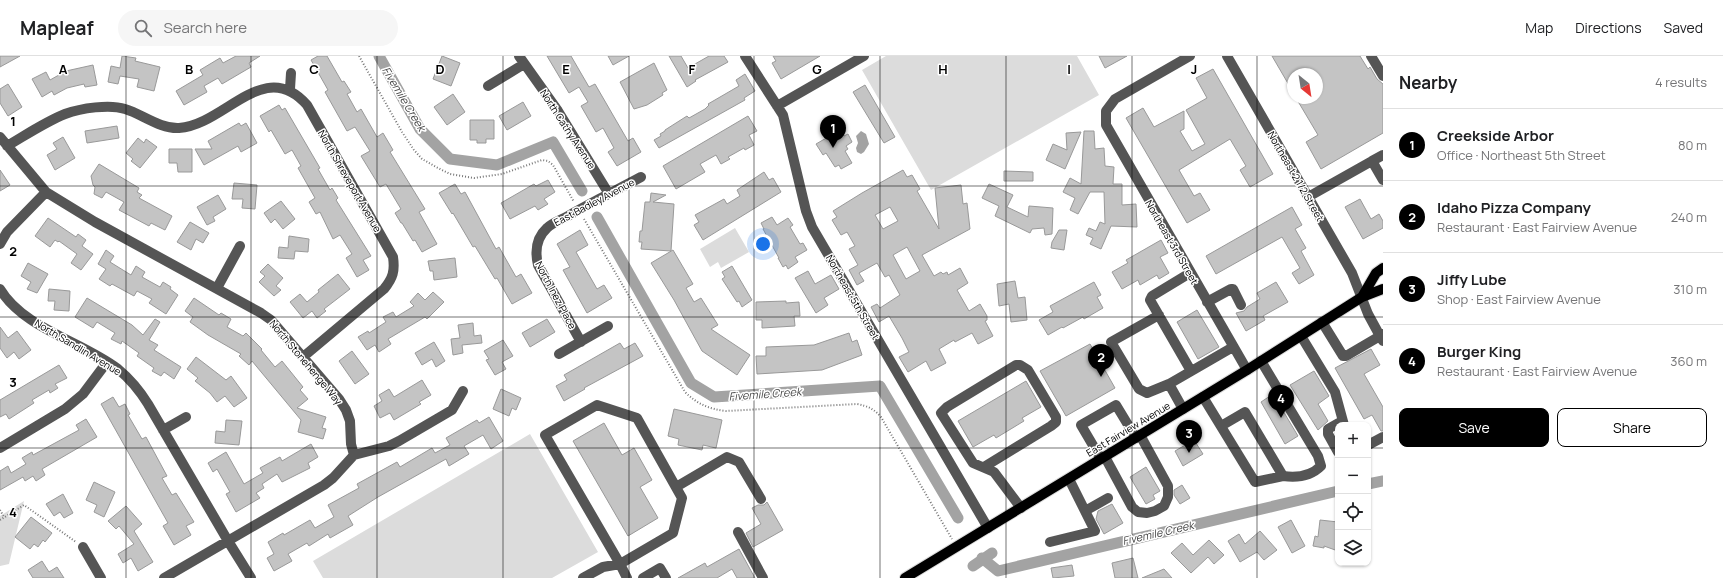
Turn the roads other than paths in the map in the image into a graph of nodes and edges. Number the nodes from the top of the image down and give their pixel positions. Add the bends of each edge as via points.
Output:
1 (745, 56) edge
2 (864, 56) edge
3 (1190, 56) edge
4 (1227, 56) edge
5 (1376, 59) edge
6 (522, 60) edge
7 (291, 73) dead end
8 (1383, 76) edge
9 (488, 86) dead end
10 (290, 89) junction
11 (777, 106) junction
12 (3, 141) edge
13 (1383, 155) edge
14 (1372, 161) junction
15 (641, 177) dead end
16 (1383, 180) edge
17 (46, 192) junction
18 (609, 194) junction
19 (1308, 197) junction
20 (0, 244) edge
21 (240, 246) dead end
22 (536, 248) joint
23 (1383, 268) edge
24 (1190, 273) junction
25 (216, 288) junction
26 (1383, 288) edge
27 (0, 289) edge
28 (1362, 297) junction
29 (1207, 302) junction
30 (1242, 305) dead end
31 (1159, 315) junction
32 (1322, 322) junction
33 (608, 326) dead end
34 (1301, 336) junction
35 (1382, 337) edge
36 (581, 342) junction
37 (1233, 347) junction
38 (559, 354) dead end
39 (304, 357) junction
40 (1261, 361) junction
41 (107, 362) junction
42 (1247, 370) junction
43 (1191, 371) junction
44 (1169, 384) junction
45 (463, 391) dead end
46 (1203, 397) junction
47 (1183, 409) junction
48 (186, 417) dead end
49 (1343, 422) edge
50 (1221, 426) junction
51 (1335, 426) edge
52 (163, 430) junction
53 (1138, 436) junction
54 (1383, 437) edge
55 (1371, 443) edge
56 (1335, 447) edge
57 (0, 448) edge
58 (354, 455) junction
59 (1103, 458) junction
60 (984, 467) junction
61 (1283, 476) junction
62 (1069, 479) junction
63 (676, 487) junction
64 (1108, 498) dead end
65 (761, 499) dead end
66 (1021, 508) junction
67 (1085, 511) junction
68 (988, 528) junction
69 (738, 532) dead end
70 (228, 541) junction
71 (1050, 542) dead end
72 (83, 548) road end
73 (620, 564) junction
74 (101, 578) edge
75 (164, 578) edge
76 (252, 578) edge
77 (583, 578) edge
78 (627, 578) edge
79 (643, 578) edge
80 (666, 578) edge
81 (763, 578) edge
82 (905, 578) edge

1 - 11 street, Northeast 5th Street
2 - 11 street
3 - 24 street, Northeast 3rd Street via 1115,99 1106,111 1106,124
4 - 19 street, Northeast 2 1/2 Street
5 - 8 street
6 - 9 street, North Cathy Avenue
6 - 18 street, North Cathy Avenue via 558,111
7 - 10 street
10 - 12 street via 266,86 254,90 190,126 166,127 120,107 108,106 66,114
10 - 39 street, North Shreveport Avenue via 307,105 393,257 395,269 384,289
11 - 68 street, Northeast 5th Street via 783,115 812,227
12 - 17 street, North Stonehenge Way
13 - 14 street
14 - 16 street
14 - 19 street
15 - 18 street, East Badley Avenue
17 - 20 street via 7,232
17 - 25 street, North Stonehenge Way via 95,222
18 - 22 street, East Badley Avenue via 547,228
19 - 28 street, Northeast 2 1/2 Street via 1352,273
21 - 25 street
22 - 36 street, North Inez Place via 538,265
23 - 28 main road, East Fairview Avenue via 1376,273
24 - 29 street, Northeast 3rd Street
24 - 31 street via 1152,296 1150,300
25 - 39 street, North Stonehenge Way via 270,320
26 - 28 main road, East Fairview Avenue
27 - 41 street, North Sandlin Avenue via 23,314
28 - 32 main road, East Fairview Avenue
28 - 35 street, Northeast 2 1/2 Street via 1368,314
29 - 30 street via 1233,289
29 - 37 street, Northeast 3rd Street
31 - 43 street
31 - 44 street via 1111,342 1139,390 1147,393
32 - 34 main road, East Fairview Avenue
32 - 35 street via 1343,356
33 - 36 street
34 - 40 main road, East Fairview Avenue
34 - 49 street via 1335,392
36 - 38 street
37 - 42 street, Northeast 3rd Street
37 - 43 street
39 - 58 street, North Stonehenge Way via 346,410 350,421
40 - 42 main road, East Fairview Avenue
40 - 61 street via 1321,466 1314,473 1294,478
41 - 52 street, North Sandlin Avenue via 135,385
41 - 57 street via 75,402
42 - 46 main road, East Fairview Avenue
43 - 44 street
44 - 47 street
45 - 58 street via 452,410 412,434 389,446
46 - 47 main road, East Fairview Avenue
46 - 50 street
47 - 53 main road, East Fairview Avenue
48 - 52 street
50 - 61 street via 1255,482
50 - 61 street via 1245,412
51 - 56 street via 1328,429 1328,434
52 - 70 street, North Sandlin Avenue
53 - 59 main road, East Fairview Avenue
53 - 59 street via 1116,405 1080,425
53 - 59 street via 1168,486 1168,497 1164,506 1147,513 1138,512 1132,507
54 - 55 street
58 - 70 street via 324,485
59 - 62 main road, East Fairview Avenue
60 - 60 street via 972,463 941,413 1016,365 1020,365 1028,370 1056,417 1056,422
60 - 66 street via 994,472
62 - 66 main road, East Fairview Avenue
62 - 67 street
63 - 65 street via 727,457 739,462
63 - 73 street via 682,498 673,533
63 - 73 street via 637,418 597,405 545,435
64 - 67 street
66 - 68 main road, East Fairview Avenue
67 - 71 street via 1095,531
68 - 82 main road, East Fairview Avenue
69 - 81 street
70 - 75 street
70 - 76 street, North Sandlin Avenue
72 - 74 street
73 - 77 street via 603,567
73 - 78 street
79 - 80 street via 660,568

